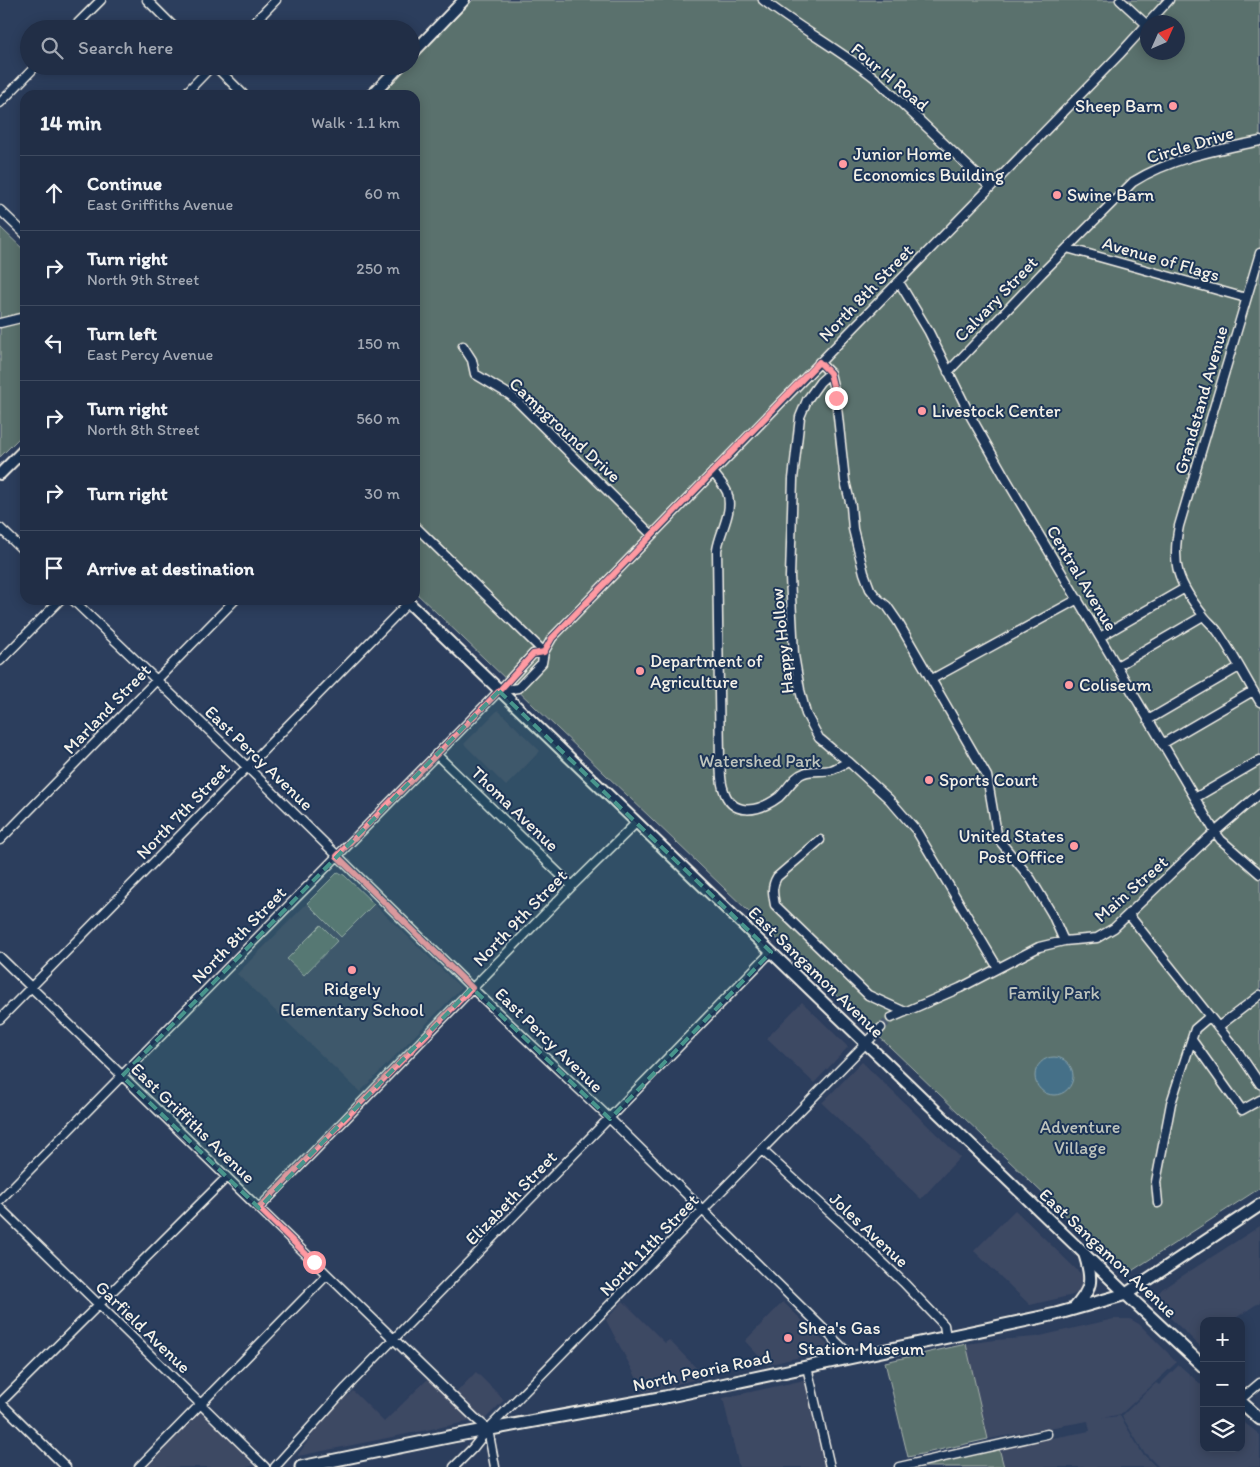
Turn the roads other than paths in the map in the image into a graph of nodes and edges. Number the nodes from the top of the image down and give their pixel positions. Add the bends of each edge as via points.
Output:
1 (101, 0) edge
2 (147, 0) edge
3 (276, 0) edge
4 (464, 0) edge
5 (763, 0) edge
6 (1120, 0) edge
7 (1169, 0) edge
8 (1155, 15) edge
9 (1140, 18) edge
10 (81, 20) edge
11 (167, 20) edge
12 (257, 20) edge
13 (1140, 31) edge
14 (420, 46) edge
15 (27, 75) edge
16 (204, 75) edge
17 (223, 75) edge
18 (391, 75) edge
19 (189, 90) edge
20 (239, 90) edge
21 (377, 90) edge
22 (0, 102) edge
23 (1260, 141) edge
24 (990, 187) junction
25 (0, 210) edge
26 (20, 229) edge
27 (1067, 248) junction
28 (1260, 253) edge
29 (899, 282) junction
30 (1246, 298) junction
31 (20, 319) edge
32 (0, 323) edge
33 (463, 346) dead end
34 (819, 362) junction
35 (948, 372) junction
36 (830, 373) junction
37 (20, 454) edge
38 (713, 472) junction
39 (0, 474) edge
40 (0, 528) edge
41 (420, 531) edge
42 (652, 534) junction
43 (20, 547) edge
44 (1185, 588) junction
45 (1078, 600) junction
46 (55, 605) edge
47 (78, 605) edge
48 (230, 605) edge
49 (403, 605) edge
50 (411, 605) edge
51 (1203, 616) junction
52 (1100, 637) junction
53 (544, 652) junction
54 (0, 661) edge
55 (1117, 666) junction
56 (1239, 667) junction
57 (932, 679) junction
58 (156, 681) junction
59 (500, 690) junction
60 (1253, 691) junction
61 (1260, 702) edge
62 (1148, 720) junction
63 (1162, 744) junction
64 (436, 754) junction
65 (1260, 760) edge
66 (849, 762) junction
67 (247, 767) junction
68 (1260, 793) edge
69 (1195, 798) junction
70 (637, 822) junction
71 (1215, 832) junction
72 (0, 840) edge
73 (820, 840) dead end
74 (337, 856) junction
75 (1260, 874) edge
76 (572, 886) junction
77 (1128, 915) junction
78 (1064, 941) junction
79 (772, 952) junction
80 (0, 957) edge
81 (998, 968) junction
82 (31, 987) junction
83 (472, 988) junction
84 (1260, 995) edge
85 (905, 1012) junction
86 (1209, 1017) junction
87 (891, 1018) tunnel mouth
88 (0, 1019) edge
89 (1218, 1027) junction
90 (881, 1028) tunnel mouth
91 (1192, 1040) junction
92 (866, 1044) junction
93 (122, 1076) junction
94 (1260, 1084) edge
95 (1260, 1100) edge
96 (610, 1119) junction
97 (762, 1150) junction
98 (227, 1177) junction
99 (0, 1200) edge
100 (1158, 1203) dead end
101 (1260, 1205) edge
102 (0, 1208) edge
103 (259, 1208) junction
104 (703, 1210) junction
105 (1085, 1255) junction
106 (327, 1275) junction
107 (1126, 1294) junction
108 (99, 1304) junction
109 (1074, 1309) junction
110 (946, 1337) junction
111 (394, 1340) junction
112 (852, 1357) junction
113 (1200, 1363) edge
114 (807, 1367) junction
115 (1260, 1384) edge
116 (1245, 1397) edge
117 (0, 1403) edge
118 (201, 1404) junction
119 (1245, 1405) edge
120 (1260, 1419) edge
121 (488, 1429) junction
122 (1047, 1434) dead end
123 (66, 1467) edge
124 (140, 1467) edge
125 (265, 1467) edge
126 (275, 1467) edge
127 (301, 1467) edge
128 (454, 1467) edge
129 (495, 1467) edge
130 (830, 1467) edge
131 (899, 1467) edge

1 - 10 street
2 - 11 street
3 - 12 street
4 - 14 main road
5 - 24 street, Four H Road via 869,74
6 - 9 street
7 - 8 street, North 8th Street
13 - 24 street, North 8th Street
15 - 22 street
16 - 19 street
17 - 20 street
18 - 21 main road
23 - 27 street, Circle Drive via 1213,150 1149,172 1133,182
24 - 29 street, North 8th Street
25 - 26 street
27 - 30 street, Avenue of Flags
27 - 35 street, Calvary Street
28 - 30 street, Grandstand Avenue
29 - 34 street, North 8th Street
29 - 35 street, Central Avenue
30 - 44 street, Grandstand Avenue via 1179,526 1175,555
31 - 32 street
33 - 42 street, Campground Drive via 472,360 475,374 517,401
34 - 36 street
34 - 38 street, North 8th Street
35 - 45 street, Central Avenue
36 - 57 street via 836,398 844,482 864,573 870,589 893,613
36 - 66 street, Happy Hollow via 813,391 800,417 793,479 790,577 794,655 806,714 819,738
37 - 39 main road
38 - 42 street, North 8th Street
38 - 66 street via 726,491 730,510 717,550 720,761 726,796 733,805 753,810 780,796 804,773 832,770
40 - 43 street
41 - 53 street
42 - 53 street, North 8th Street via 552,638
44 - 51 street
44 - 52 street
45 - 52 street, Central Avenue
45 - 57 street
46 - 54 street
47 - 58 street, East Percy Avenue
48 - 58 street, Marland Street
49 - 67 street, North 7th Street
50 - 59 main road, East Sangamon Avenue
51 - 55 street
51 - 56 street via 1217,631
52 - 55 street, Central Avenue
53 - 59 street, North 8th Street via 533,654
53 - 59 street, North 8th Street via 542,663 518,688
55 - 62 street, Central Avenue
56 - 60 street
56 - 62 street
57 - 78 street via 987,776 999,840 1031,879
58 - 67 street, East Percy Avenue
58 - 72 street, Marland Street
59 - 64 street, North 8th Street
59 - 70 main road, East Sangamon Avenue
60 - 61 street
60 - 63 street
62 - 63 street, Central Avenue
63 - 69 street, Central Avenue
64 - 74 street, North 8th Street
64 - 76 street, Thoma Avenue
65 - 69 street
66 - 81 street, Happy Hollow via 889,799 916,830
67 - 74 street, East Percy Avenue
67 - 82 street, North 7th Street
68 - 71 street, Main Street
69 - 71 street, Central Avenue
70 - 76 street, North 9th Street
70 - 79 main road, East Sangamon Avenue
71 - 75 street, Central Avenue
71 - 77 street, Main Street
73 - 85 street via 777,877 772,892 775,906 868,995
74 - 83 street, East Percy Avenue
74 - 93 street, North 8th Street
76 - 83 street, North 9th Street
77 - 78 street, Main Street via 1097,938
77 - 86 street
78 - 81 street, Main Street via 1039,947
79 - 92 main road, East Sangamon Avenue
79 - 96 street, Elizabeth Street
80 - 82 street, East Griffiths Avenue
81 - 85 street, Main Street
82 - 88 street, North 7th Street
82 - 93 street, East Griffiths Avenue
83 - 96 street, East Percy Avenue
83 - 103 street, North 9th Street
84 - 89 street
85 - 87 street, Main Street
86 - 89 street
86 - 91 street via 1196,1029
89 - 94 street
90 - 92 street
91 - 95 street via 1242,1110
91 - 100 street via 1171,1103 1156,1182
92 - 97 street, North 11th Street
92 - 105 main road, East Sangamon Avenue
93 - 98 street, East Griffiths Avenue
93 - 99 street, North 8th Street
96 - 104 street, East Percy Avenue
96 - 111 street, Elizabeth Street
97 - 104 street, North 11th Street
97 - 110 street, Joles Avenue via 903,1282 944,1325
98 - 103 street, East Griffiths Avenue
98 - 108 street
101 - 107 main road, North Peoria Road
102 - 108 street, Garfield Avenue
103 - 106 street, East Griffiths Avenue
104 - 112 street, East Percy Avenue
104 - 121 street, North 11th Street
105 - 107 main road, East Sangamon Avenue
105 - 109 main road via 1091,1283
106 - 111 street, East Griffiths Avenue
106 - 118 street
107 - 109 main road, North Peoria Road
107 - 113 main road, East Sangamon Avenue
108 - 117 street
108 - 118 street, Garfield Avenue
109 - 110 main road, North Peoria Road
110 - 112 main road, North Peoria Road
111 - 121 street, East Griffiths Avenue
111 - 126 street, Elizabeth Street
112 - 114 main road, North Peoria Road
114 - 121 main road, North Peoria Road via 665,1398
114 - 130 street
115 - 116 street
117 - 123 street
118 - 124 street
118 - 125 street, Garfield Avenue
119 - 120 main road
121 - 127 main road, North Peoria Road
121 - 128 street, North 11th Street
121 - 129 street
122 - 131 street

